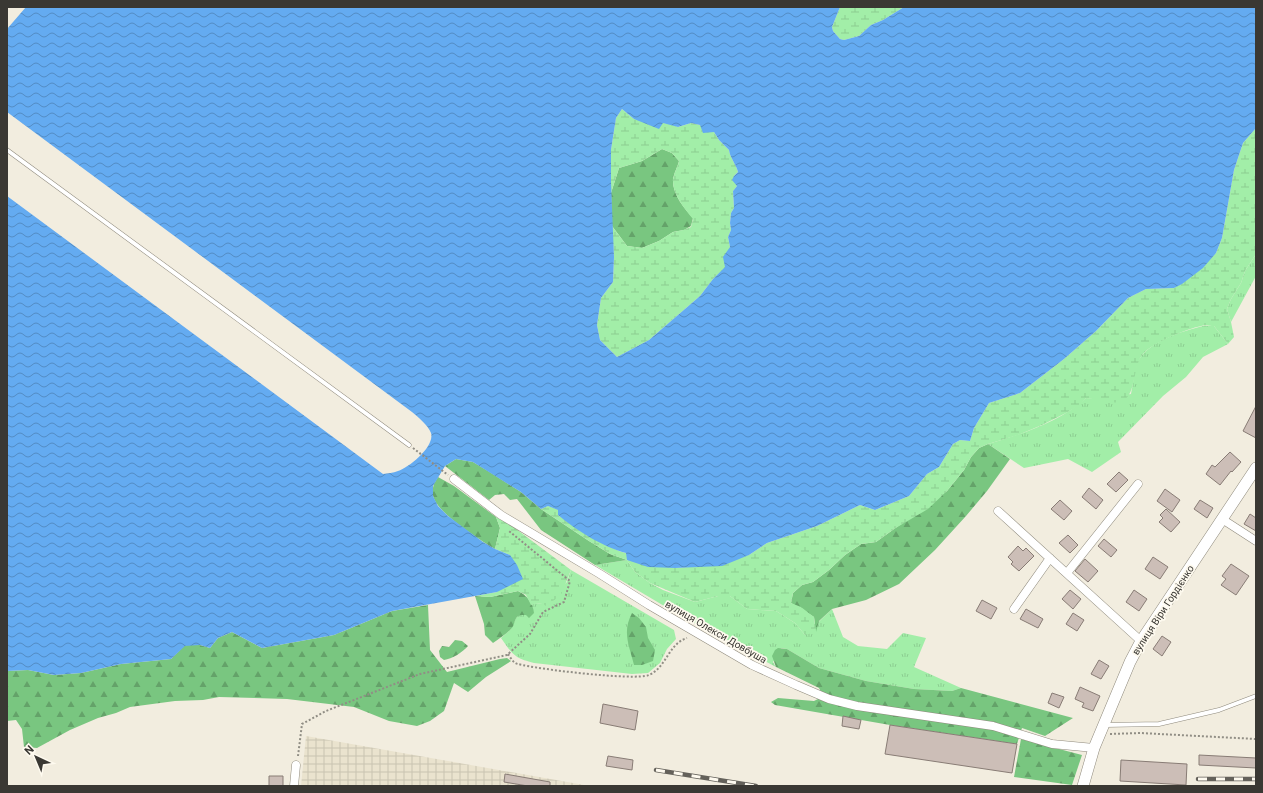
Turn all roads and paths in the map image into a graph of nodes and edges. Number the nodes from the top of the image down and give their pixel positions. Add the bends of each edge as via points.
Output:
1 (7, 150) edge
2 (409, 445) joint
3 (1256, 468) edge
4 (454, 479) joint
5 (1138, 484) dead end
6 (998, 511) dead end
7 (501, 515) junction
8 (1222, 519) junction
9 (1256, 541) edge
10 (1050, 558) junction
11 (1066, 574) junction
12 (1014, 609) dead end
13 (700, 635) junction
14 (1141, 641) junction
15 (508, 654) junction
16 (1256, 696) edge
17 (1101, 730) junction
18 (1256, 739) edge
19 (1094, 748) junction
20 (296, 765) joint
21 (294, 786) edge
22 (1083, 786) edge

1 - 2 lane
2 - 4 path
3 - 8 street, вулиця Віри Гордієнко
4 - 7 street, вулиця Олекси Довбуша
5 - 11 street
6 - 10 street
7 - 13 street, вулиця Олекси Довбуша
7 - 15 path via 504,527 570,582 564,602 543,612 530,634
8 - 9 street
8 - 14 street, вулиця Віри Гордієнко
10 - 11 street
10 - 12 street
11 - 14 street
13 - 15 path via 680,640 662,665 647,676 566,672 540,668 518,664
13 - 19 street, вулиця Олекси Довбуша via 752,666 829,699 857,706 993,726 1052,744
14 - 17 street, вулиця Віри Гордієнко
15 - 20 path via 420,674 326,711 302,724
16 - 17 lane via 1219,710 1159,724
17 - 18 path
17 - 19 street, вулиця Віри Гордієнко
19 - 22 street, вулиця Віри Гордієнко
20 - 21 street

